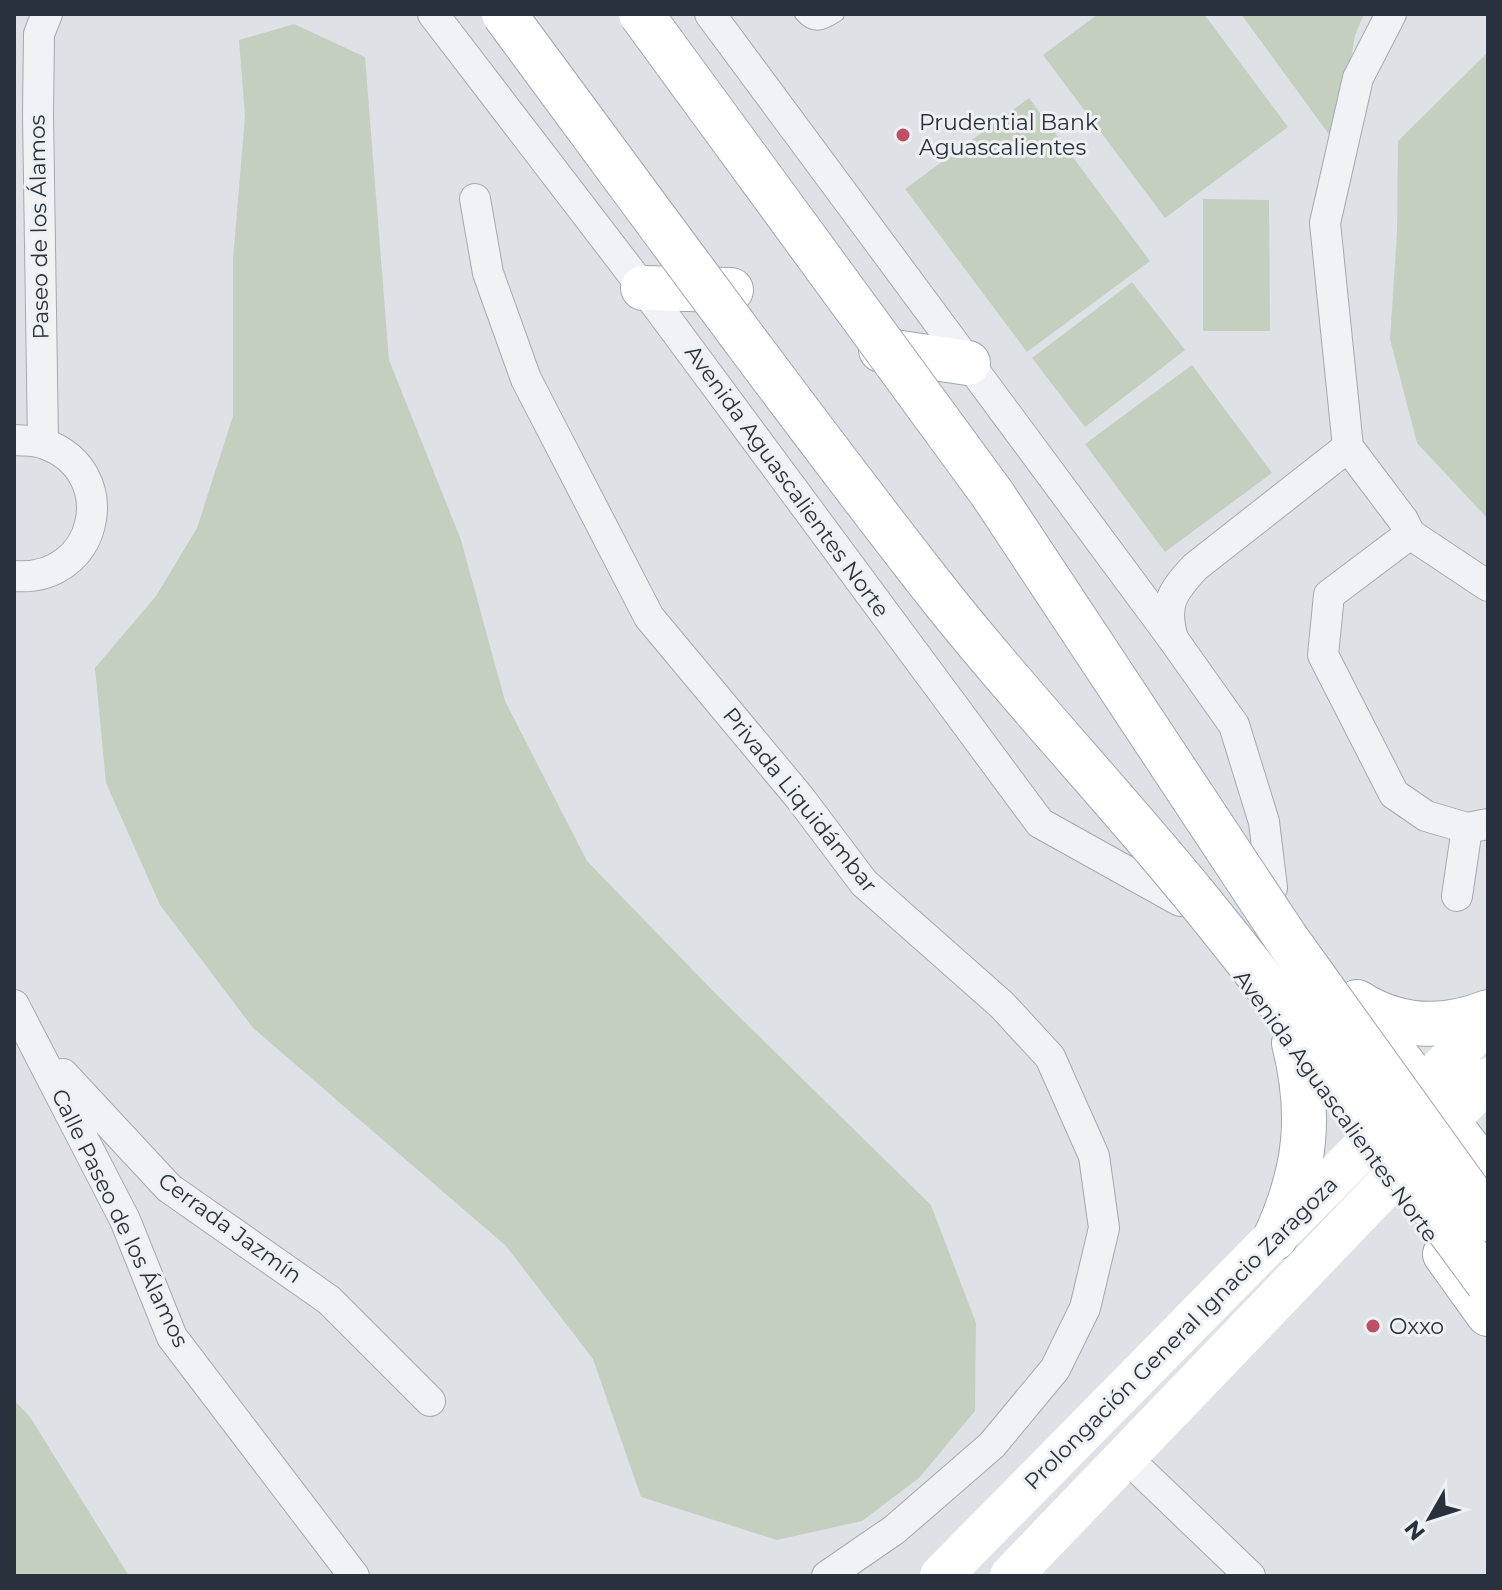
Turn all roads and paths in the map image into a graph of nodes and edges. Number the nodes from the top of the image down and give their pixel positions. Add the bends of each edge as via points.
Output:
1 (47, 14) edge
2 (433, 14) edge
3 (504, 14) edge
4 (527, 14) edge
5 (629, 14) edge
6 (641, 14) edge
7 (710, 14) edge
8 (802, 14) edge
9 (837, 14) edge
10 (1391, 14) edge
11 (475, 199) dead end
12 (643, 288) junction
13 (731, 290) junction
14 (881, 350) junction
15 (968, 363) junction
16 (28, 441) edge
17 (1348, 447) junction
18 (1410, 534) junction
19 (1118, 566) junction
20 (1195, 567) junction
21 (14, 576) edge
22 (1488, 586) edge
23 (1173, 639) junction
24 (1477, 826) edge
25 (1272, 888) junction
26 (1457, 896) dead end
27 (1180, 901) junction
28 (1351, 998) junction
29 (14, 1005) edge
30 (1488, 1012) edge
31 (1488, 1021) edge
32 (1294, 1043) junction
33 (38, 1047) junction
34 (1455, 1054) junction
35 (1486, 1087) edge
36 (1435, 1103) junction
37 (1365, 1145) junction
38 (1488, 1174) edge
39 (1390, 1180) junction
40 (1488, 1219) edge
41 (1275, 1238) junction
42 (1488, 1283) edge
43 (1488, 1314) edge
44 (430, 1401) dead end
45 (1127, 1458) junction
46 (354, 1576) edge
47 (827, 1576) edge
48 (941, 1576) edge
49 (1011, 1576) edge
50 (1250, 1576) edge

1 - 16 street, Paseo de los Álamos via 39,34
2 - 12 street, Avenida Aguascalientes Norte
3 - 42 main road, bridge via 926,579 1200,901
4 - 13 main road, Avenida Aguascalientes Norte
5 - 14 main road
6 - 40 main road, bridge via 993,495 1286,938
7 - 15 street
8 - 9 lane via 815,24
10 - 17 street via 1358,78 1325,223
11 - 47 street, Privada Liquidámbar via 488,273 526,379 649,617 864,883 1002,1005 1050,1057 1094,1156 1104,1228 1085,1308 1055,1369 992,1445 894,1530
12 - 13 main road
12 - 27 street, Avenida Aguascalientes Norte via 1040,823
13 - 27 main road, Avenida Aguascalientes Norte
14 - 15 main road
14 - 25 main road
15 - 19 street
16 - 21 street, Paseo de los Álamos via 66,455 84,475 92,501 90,527 78,551 58,569 32,578
17 - 18 street
17 - 20 street
18 - 22 street
18 - 24 street via 1329,595 1323,655 1394,794 1426,816
19 - 20 street via 1154,580
19 - 23 street
20 - 23 street via 1175,588 1170,602
23 - 25 street via 1234,725 1264,822
24 - 26 street
25 - 28 main road
27 - 32 main road, Avenida Aguascalientes Norte
28 - 30 main road via 1369,1010 1410,1023 1453,1023
28 - 36 main road
29 - 33 street, Calle Paseo de los Álamos
31 - 34 street, Prolongación General Ignacio Zaragoza
32 - 37 main road, Avenida Aguascalientes Norte
32 - 41 main road via 1304,1094 1304,1145 1292,1198
33 - 44 street, Cerrada Jazmín via 169,1188 329,1300
33 - 46 street, Calle Paseo de los Álamos via 125,1220 172,1337
34 - 35 street
34 - 36 street, Prolongación General Ignacio Zaragoza
35 - 36 street, Prolongación General Ignacio Zaragoza
36 - 37 street, Prolongación General Ignacio Zaragoza
36 - 38 main road
36 - 39 street, Prolongación General Ignacio Zaragoza
37 - 39 main road, Avenida Aguascalientes Norte
37 - 41 street, Prolongación General Ignacio Zaragoza
39 - 43 main road, Avenida Aguascalientes Norte
39 - 45 street, Prolongación General Ignacio Zaragoza
41 - 48 street, Prolongación General Ignacio Zaragoza
45 - 49 street, Prolongación General Ignacio Zaragoza
45 - 50 street

